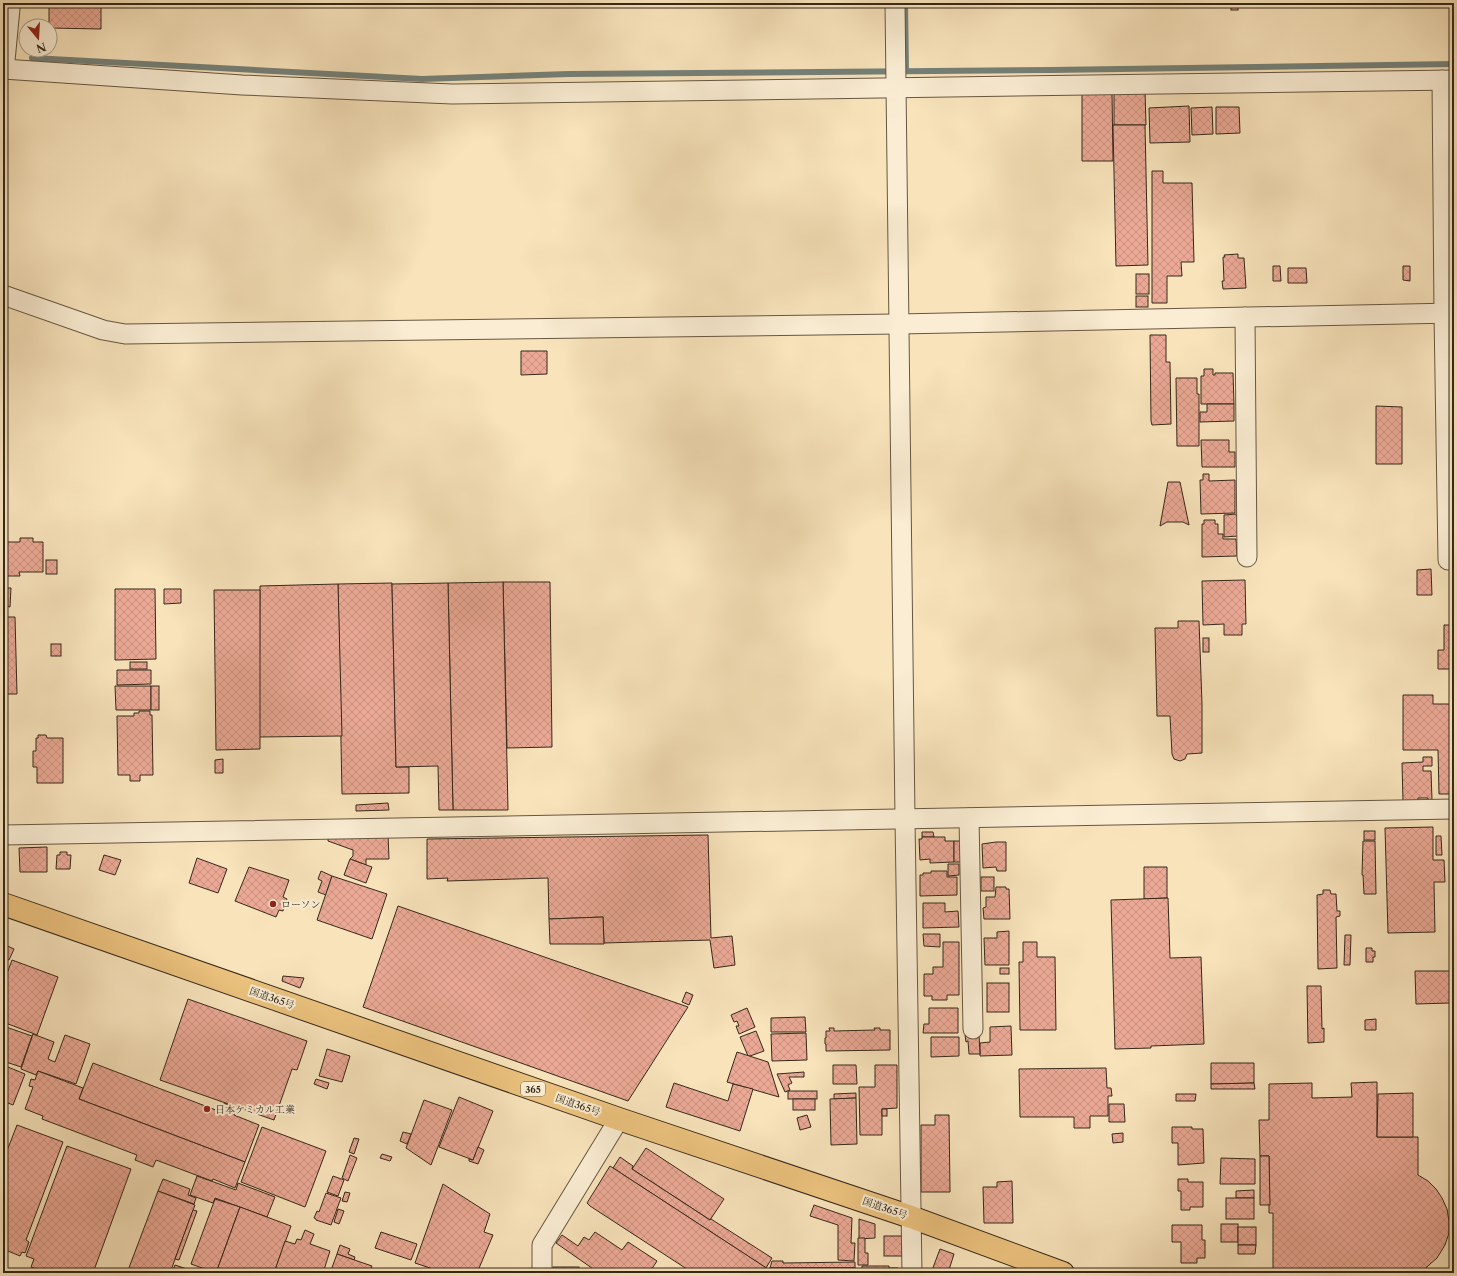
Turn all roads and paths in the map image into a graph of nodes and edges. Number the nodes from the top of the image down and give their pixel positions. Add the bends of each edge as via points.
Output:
1 (9, 3) edge
2 (895, 3) edge
3 (3, 68) edge
4 (1448, 80) edge
5 (896, 86) junction
6 (3, 295) edge
7 (1449, 313) edge
8 (1245, 317) junction
9 (898, 324) junction
10 (1247, 557) dead end
11 (1454, 560) edge
12 (1454, 809) edge
13 (969, 818) junction
14 (905, 819) junction
15 (3, 835) edge
16 (3, 904) edge
17 (973, 1028) dead end
18 (619, 1119) junction
19 (911, 1217) junction
20 (542, 1273) edge
21 (912, 1273) edge
22 (1063, 1273) edge

1 - 3 street
2 - 5 street
3 - 5 street via 242,85 452,94
4 - 5 street
4 - 7 street
5 - 9 street
6 - 9 street via 103,330 125,334
7 - 8 street
7 - 11 street via 1448,560
8 - 9 street
8 - 10 street
9 - 14 street
12 - 13 street
13 - 14 street
13 - 17 street
14 - 15 street
14 - 19 street
16 - 18 highway, 国道365号 / 365
18 - 19 highway, 国道365号 / 365
18 - 20 street via 542,1245
19 - 21 street
19 - 22 highway, 国道365号 / 365

